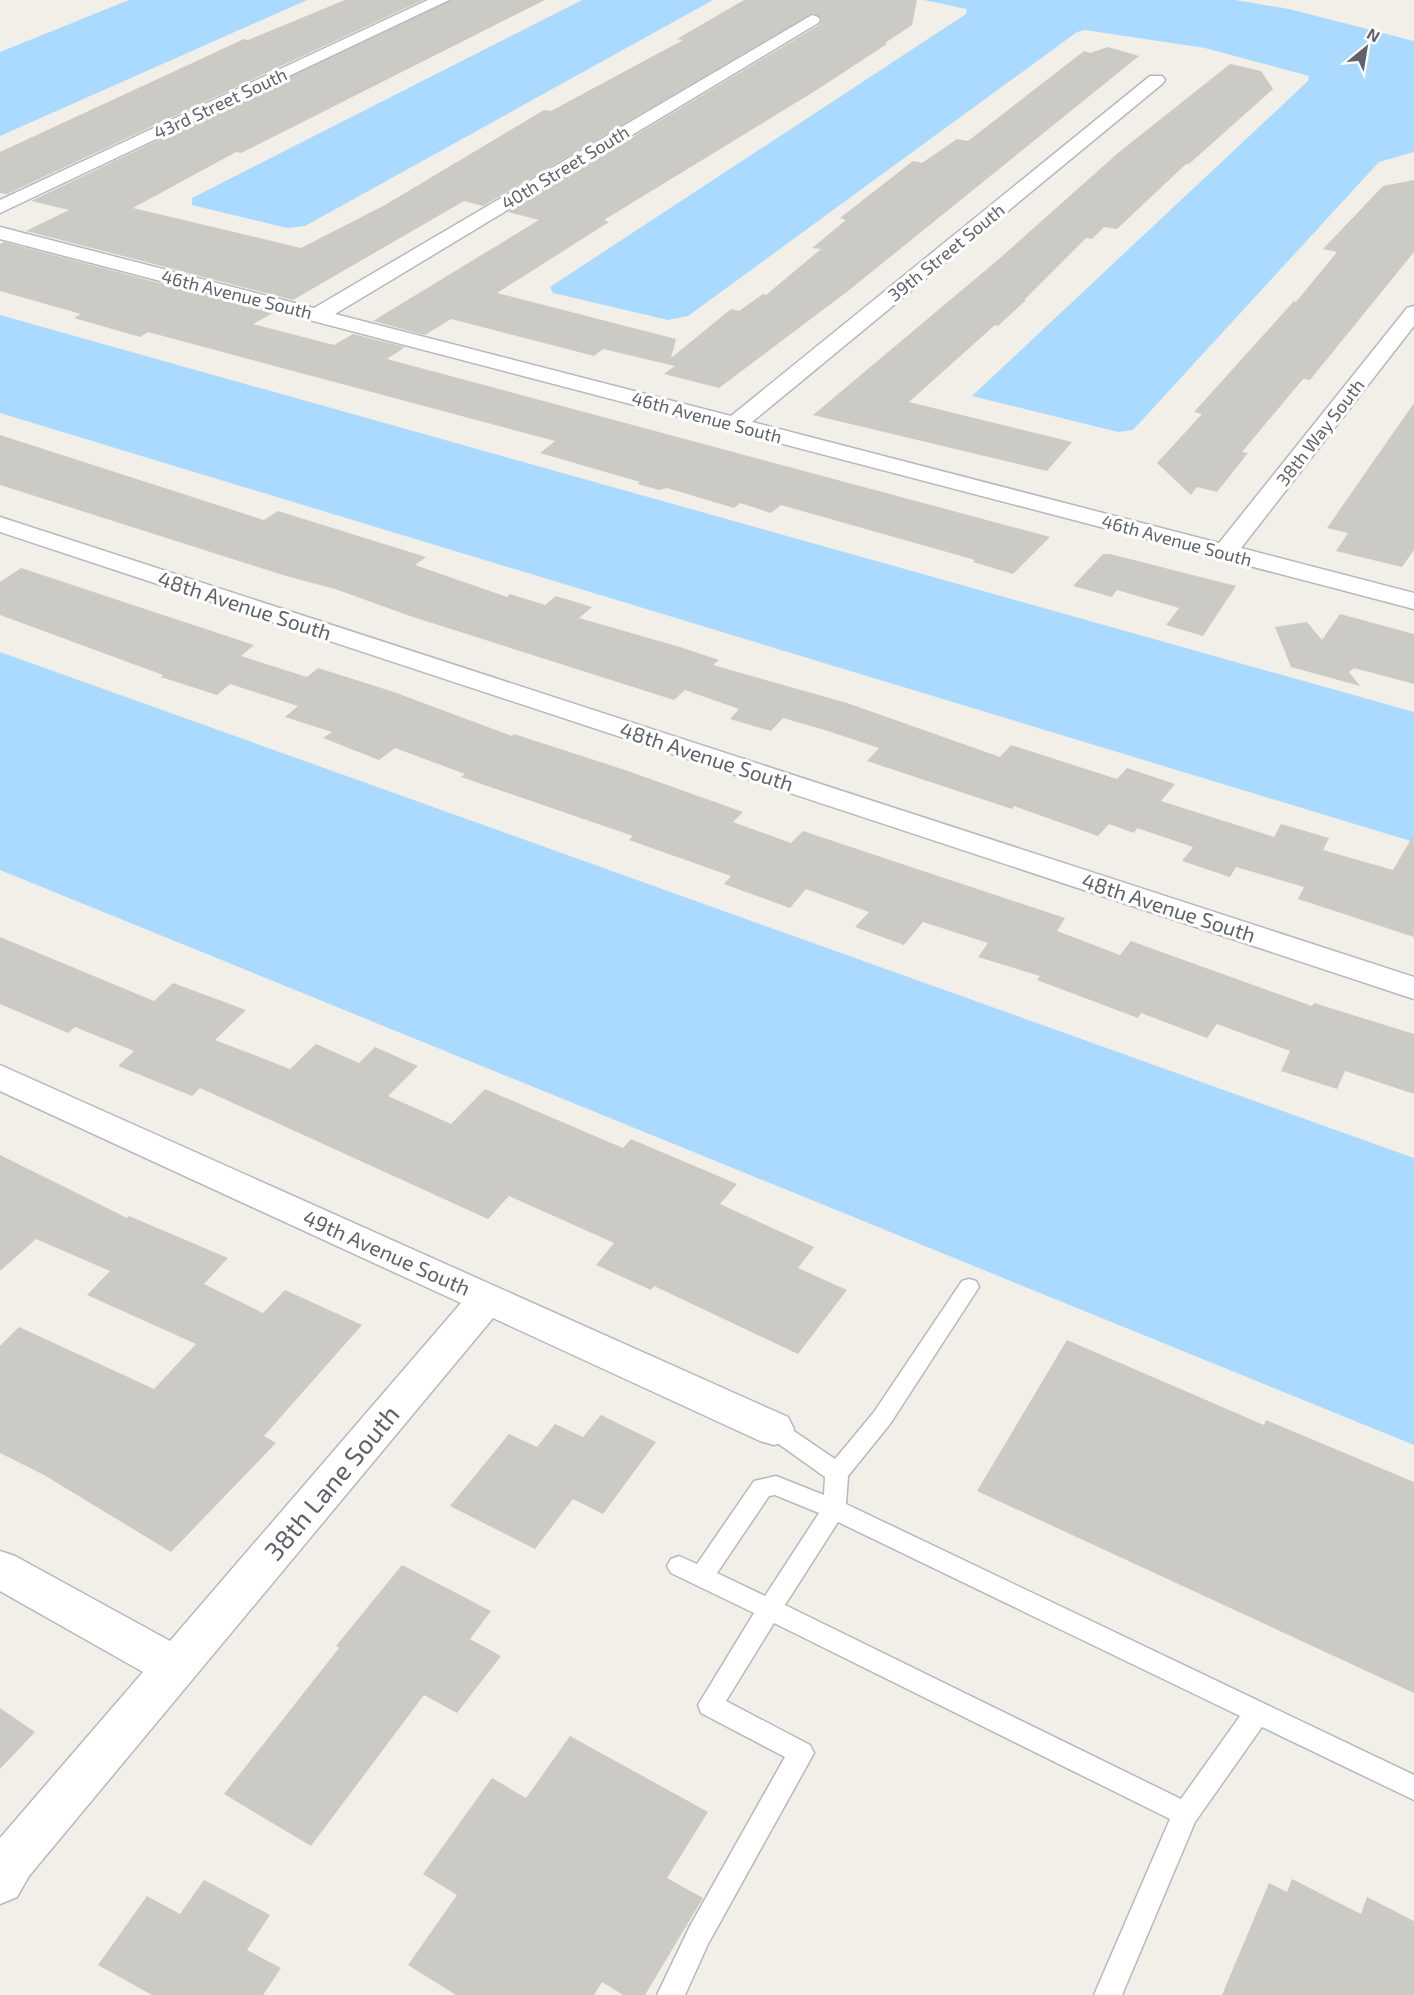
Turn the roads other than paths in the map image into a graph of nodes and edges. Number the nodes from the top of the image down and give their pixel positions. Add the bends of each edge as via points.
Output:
1 (441, 0) edge
2 (812, 20) dead end
3 (1156, 80) dead end
4 (0, 207) edge
5 (0, 232) edge
6 (1414, 312) edge
7 (318, 315) junction
8 (735, 424) junction
9 (0, 524) edge
10 (1226, 552) junction
11 (1414, 601) edge
12 (1414, 988) edge
13 (0, 1077) edge
14 (969, 1287) dead end
15 (487, 1298) junction
16 (774, 1429) joint
17 (837, 1473) junction
18 (834, 1509) junction
19 (679, 1566) dead end
20 (0, 1569) edge
21 (701, 1577) junction
22 (770, 1609) junction
23 (174, 1666) junction
24 (1257, 1713) junction
25 (1414, 1788) edge
26 (1185, 1814) junction
27 (0, 1881) edge
28 (671, 1995) edge
29 (1107, 1995) edge

1 - 4 street, 43rd Street South
2 - 7 street, 40th Street South
3 - 8 street, 39th Street South
5 - 7 street, 46th Avenue South
6 - 10 street, 38th Way South
7 - 8 street, 46th Avenue South
8 - 10 street, 46th Avenue South
9 - 12 street, 48th Avenue South
10 - 11 street, 46th Avenue South
13 - 15 street, 49th Avenue South
14 - 17 lane via 882,1418
15 - 16 street, 49th Avenue South
15 - 23 street, 38th Lane South
16 - 17 lane
17 - 18 lane
18 - 21 lane via 776,1485 762,1488
18 - 22 lane
18 - 24 lane
19 - 21 lane
20 - 23 street
21 - 22 lane
22 - 26 lane
22 - 28 lane via 710,1705 801,1753 699,1935
23 - 27 street, 38th Lane South via 12,1860
24 - 25 lane
24 - 26 lane
26 - 29 lane

